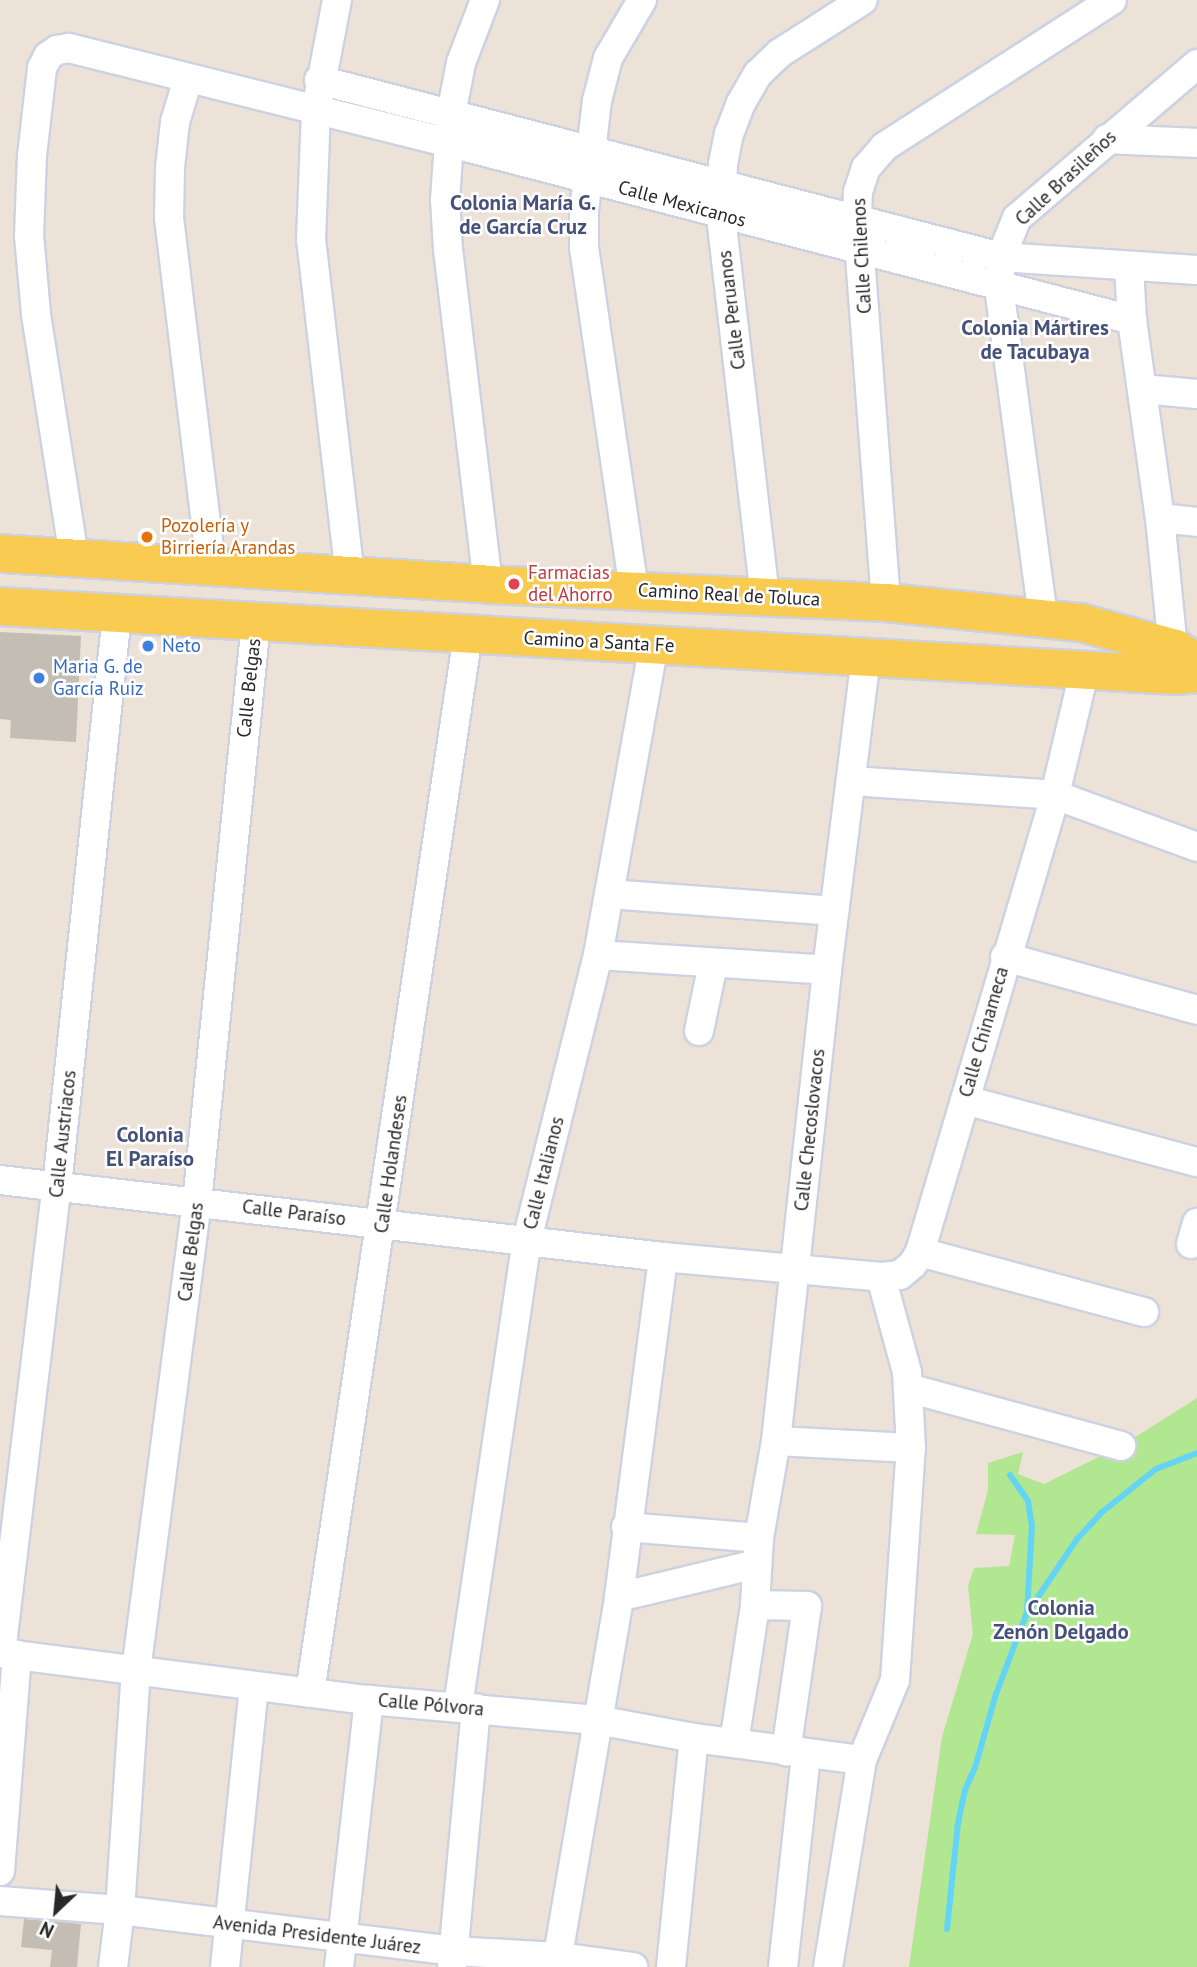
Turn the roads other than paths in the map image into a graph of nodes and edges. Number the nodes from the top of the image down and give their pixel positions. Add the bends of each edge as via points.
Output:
1 (337, 0) edge
2 (485, 0) edge
3 (642, 0) edge
4 (863, 0) edge
5 (1112, 0) edge
6 (1197, 64) edge
7 (188, 79) junction
8 (319, 80) junction
9 (316, 110) junction
10 (451, 114) junction
11 (1107, 139) junction
12 (447, 142) junction
13 (1197, 144) edge
14 (589, 148) junction
15 (586, 178) junction
16 (721, 184) junction
17 (721, 215) junction
18 (857, 218) junction
19 (860, 251) junction
20 (1001, 257) junction
21 (1129, 267) junction
22 (1197, 270) edge
23 (999, 287) junction
24 (1132, 320) junction
25 (1143, 389) junction
26 (1197, 394) edge
27 (1160, 518) junction
28 (1197, 522) edge
29 (0, 553) edge
30 (74, 557) junction
31 (211, 566) junction
32 (350, 575) junction
33 (488, 584) junction
34 (634, 590) junction
35 (765, 597) junction
36 (886, 602) junction
37 (0, 607) edge
38 (117, 614) junction
39 (1043, 617) junction
40 (256, 623) junction
41 (468, 635) junction
42 (654, 644) junction
43 (866, 656) junction
44 (1186, 665) edge
45 (1085, 668) junction
46 (852, 781) junction
47 (1055, 795) junction
48 (1197, 848) edge
49 (609, 894) junction
50 (834, 911) junction
51 (598, 955) junction
52 (1005, 957) junction
53 (713, 964) junction
54 (827, 970) junction
55 (1197, 1010) edge
56 (699, 1031) dead end
57 (965, 1100) junction
58 (1197, 1162) edge
59 (0, 1180) edge
60 (57, 1186) junction
61 (197, 1202) junction
62 (382, 1223) junction
63 (527, 1240) junction
64 (920, 1252) junction
65 (663, 1257) junction
66 (796, 1270) junction
67 (881, 1277) junction
68 (1144, 1312) dead end
69 (908, 1380) junction
70 (776, 1441) junction
71 (1121, 1446) dead end
72 (911, 1448) junction
73 (626, 1527) junction
74 (758, 1551) junction
75 (618, 1597) junction
76 (755, 1605) junction
77 (6, 1653) edge
78 (136, 1671) junction
79 (254, 1686) junction
80 (310, 1693) junction
81 (369, 1700) junction
82 (467, 1707) junction
83 (597, 1720) junction
84 (694, 1738) junction
85 (734, 1743) junction
86 (796, 1752) junction
87 (862, 1760) junction
88 (0, 1871) edge
89 (0, 1901) edge
90 (120, 1910) junction
91 (230, 1925) junction
92 (343, 1937) junction
93 (452, 1959) edge
94 (557, 1962) edge
95 (113, 1967) edge
96 (225, 1967) edge
97 (339, 1967) edge
98 (633, 1967) edge
99 (671, 1967) edge
100 (783, 1967) edge
101 (828, 1967) edge

1 - 8 street
2 - 10 street via 461,63
3 - 14 street via 608,58
4 - 16 street, Calle Peruanos via 780,53 758,74 729,134
5 - 18 street, Calle Chilenos via 884,146 866,168 858,192
6 - 11 street, Calle Brasileños
7 - 9 street, Calle Mexicanos
7 - 30 street, Calle Mexicanos via 69,48 48,56 42,68 29,236 36,314
7 - 31 street via 176,122 169,218
8 - 9 street
8 - 10 street
9 - 12 street, Calle Mexicanos
9 - 32 street via 311,239
10 - 12 street
10 - 14 street
11 - 13 street
11 - 20 street, Calle Brasileños via 1017,218
12 - 15 street, Calle Mexicanos
12 - 33 street via 448,249
14 - 15 street
14 - 16 street
15 - 17 street, Calle Mexicanos
15 - 34 street via 584,248
16 - 17 street, Calle Peruanos
16 - 18 street
17 - 19 street, Calle Mexicanos
17 - 35 street, Calle Peruanos
18 - 19 street, Calle Chilenos
18 - 20 street
19 - 23 street, Calle Mexicanos
19 - 36 street, Calle Chilenos
20 - 21 street
20 - 23 street, Calle Brasileños
21 - 22 street
21 - 24 street
23 - 24 street, Calle Mexicanos
23 - 39 street, Calle Brasileños
24 - 25 street
25 - 26 street
25 - 27 street
27 - 28 street
27 - 44 street
29 - 30 main road, Camino Real de Toluca
30 - 31 main road, Camino Real de Toluca
31 - 32 main road, Camino Real de Toluca
32 - 33 main road, Camino Real de Toluca
33 - 34 main road, Camino Real de Toluca
34 - 35 main road, Camino Real de Toluca
35 - 36 main road, Camino Real de Toluca
36 - 39 main road, Camino Real de Toluca
37 - 38 main road, Camino a Santa Fe
38 - 40 main road, Camino a Santa Fe
38 - 60 street, Calle Austriacos
39 - 44 main road, Camino Real de Toluca via 1099,626
40 - 41 main road, Camino a Santa Fe
40 - 61 street, Calle Belgas
41 - 42 main road, Camino a Santa Fe
41 - 62 street, Calle Holandeses
42 - 43 main road, Camino a Santa Fe
42 - 49 street, Calle Italianos
43 - 45 main road, Camino a Santa Fe
43 - 46 street, Calle Checoslovacos
44 - 45 main road, Camino a Santa Fe
45 - 47 street, Calle Chinameca
46 - 47 street
46 - 50 street, Calle Checoslovacos
47 - 48 street
47 - 52 street, Calle Chinameca
49 - 50 street
49 - 51 street, Calle Italianos
50 - 54 street, Calle Checoslovacos
51 - 53 street
51 - 63 street, Calle Italianos
52 - 55 street
52 - 57 street, Calle Chinameca
53 - 54 street
53 - 56 street
54 - 66 street, Calle Checoslovacos
57 - 58 street
57 - 64 street, Calle Chinameca
59 - 60 street, Calle Paraíso
60 - 61 street, Calle Paraíso
60 - 77 street, Calle Austriacos
61 - 62 street, Calle Paraíso
61 - 78 street, Calle Belgas
62 - 63 street, Calle Paraíso
62 - 80 street, Calle Holandeses
63 - 65 street, Calle Paraíso
63 - 82 street, Calle Italianos
64 - 67 street, Calle Chinameca via 900,1275
64 - 68 street
65 - 66 street, Calle Paraíso
65 - 73 street
66 - 67 street, Calle Paraíso
66 - 70 street, Calle Checoslovacos
67 - 69 street
69 - 71 street
69 - 72 street
70 - 72 street
70 - 74 street, Calle Checoslovacos
72 - 87 street via 895,1680
73 - 74 street
73 - 75 street
74 - 75 street
74 - 76 street, Calle Checoslovacos
75 - 83 street
76 - 85 street, Calle Checoslovacos
76 - 86 street via 807,1606
77 - 78 street, Calle Pólvora
77 - 88 street, Calle Austriacos
78 - 79 street, Calle Pólvora
78 - 90 street, Calle Belgas
79 - 80 street, Calle Pólvora
79 - 91 street
80 - 81 street, Calle Pólvora
81 - 82 street, Calle Pólvora
81 - 92 street
82 - 83 street, Calle Pólvora
82 - 93 street, Calle Italianos
83 - 84 street, Calle Pólvora
83 - 94 street
84 - 85 street, Calle Pólvora
84 - 99 street
85 - 86 street, Calle Pólvora
86 - 87 street, Calle Pólvora
86 - 100 street
87 - 101 street
89 - 90 street, Avenida Presidente Juárez
90 - 91 street, Avenida Presidente Juárez
90 - 95 street, Calle Belgas
91 - 92 street, Avenida Presidente Juárez
91 - 96 street
92 - 93 street, Avenida Presidente Juárez
92 - 97 street
93 - 94 street, Avenida Presidente Juárez
94 - 98 street, Avenida Presidente Juárez

